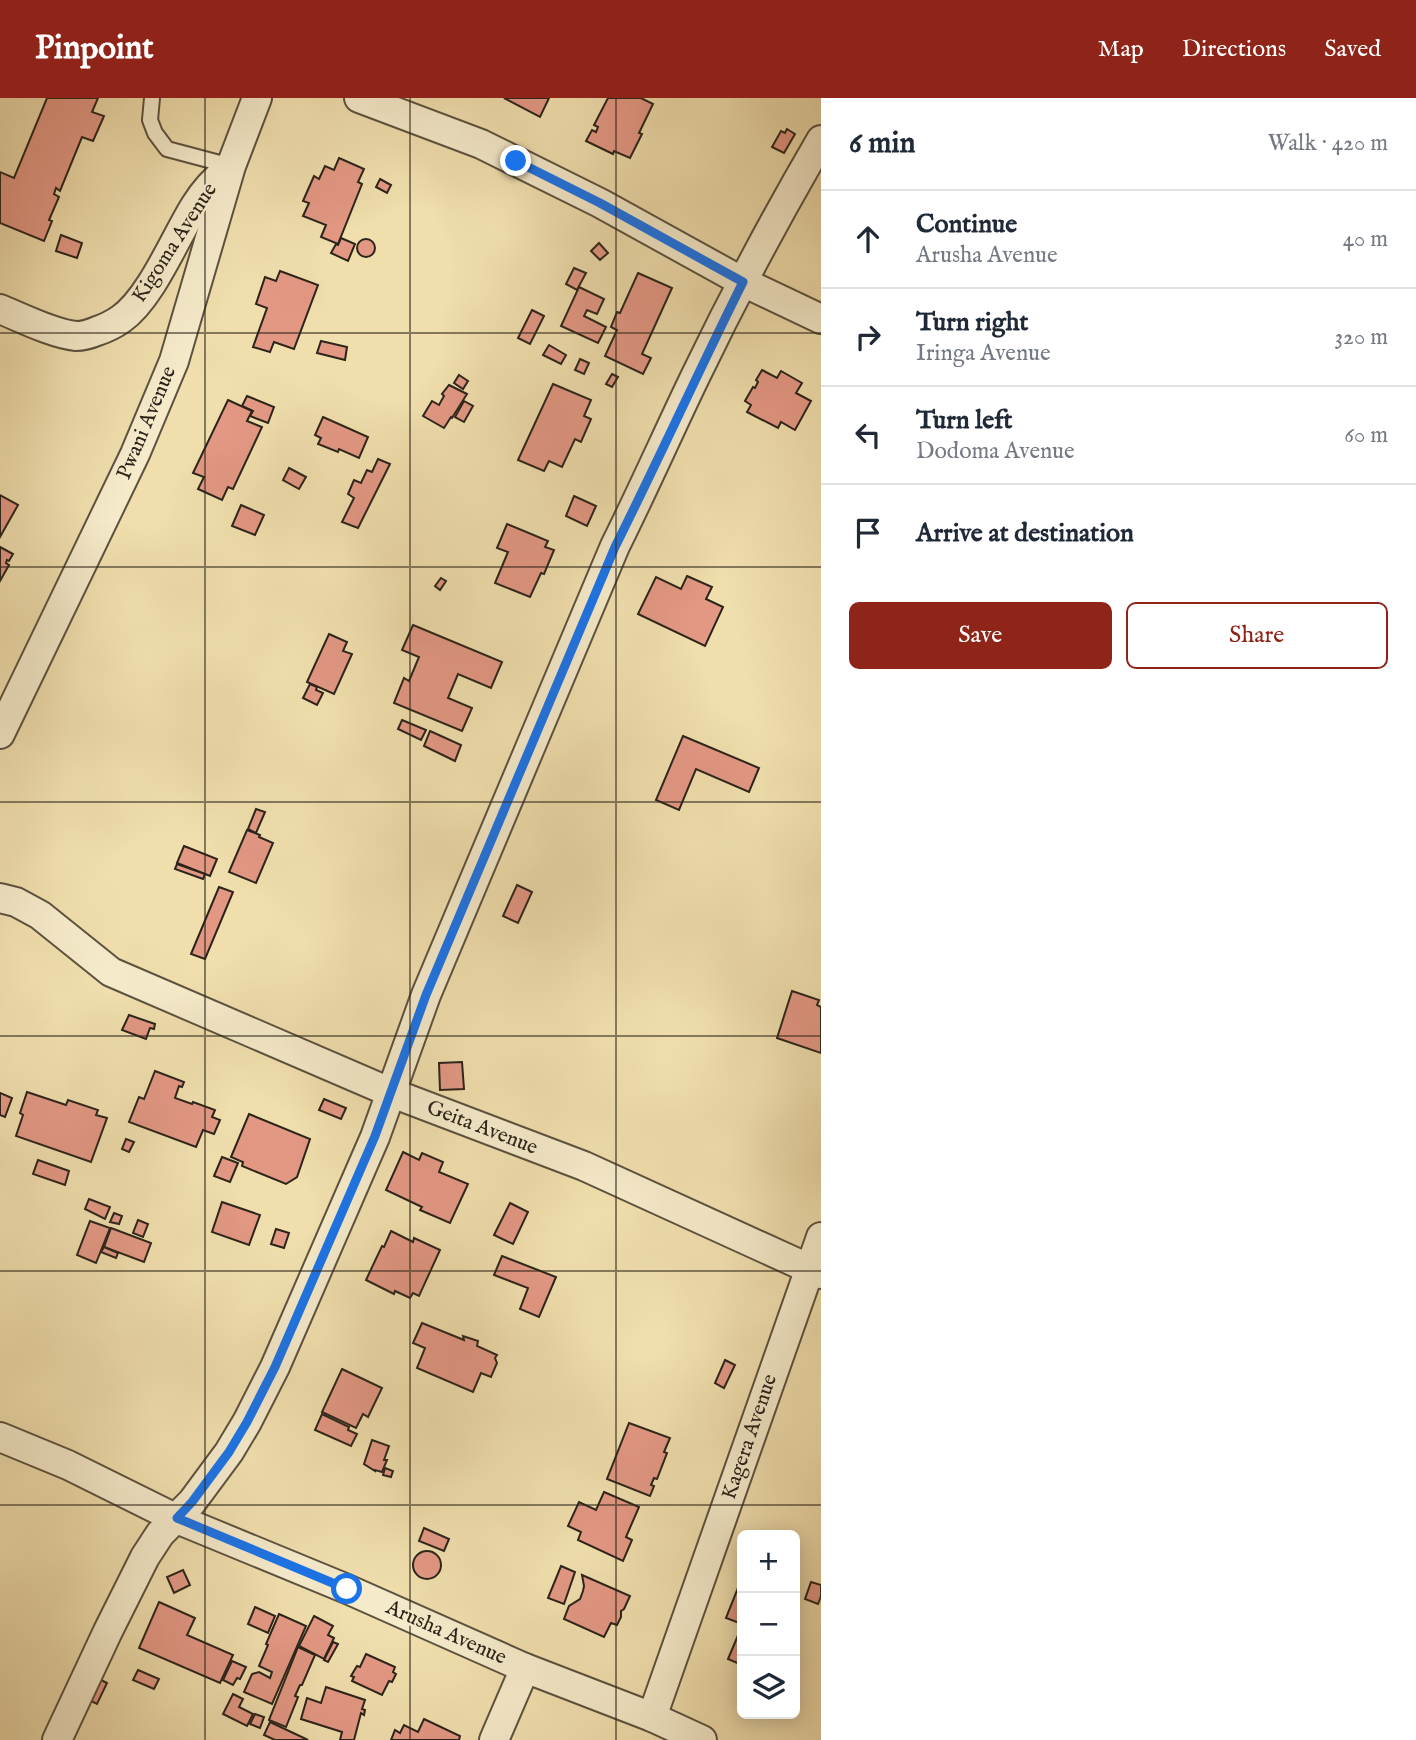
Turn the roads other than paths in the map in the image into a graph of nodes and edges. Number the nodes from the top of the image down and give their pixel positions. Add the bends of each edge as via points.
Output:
1 (152, 98) edge
2 (257, 98) edge
3 (359, 98) edge
4 (821, 140) edge
5 (231, 166) junction
6 (743, 282) junction
7 (0, 309) edge
8 (821, 319) edge
9 (0, 734) edge
10 (0, 898) edge
11 (392, 1093) junction
12 (821, 1237) edge
13 (815, 1272) edge
14 (0, 1437) edge
15 (177, 1518) junction
16 (525, 1668) junction
17 (652, 1717) junction
18 (57, 1740) edge
19 (494, 1740) edge
20 (702, 1740) edge

1 - 5 lane via 150,120 167,149
2 - 5 street, Pwani Avenue
3 - 6 street via 504,155
4 - 6 street
5 - 7 street, Kigoma Avenue via 195,206 146,291 123,318 79,336
5 - 9 street, Pwani Avenue via 174,361 135,454
6 - 8 street
6 - 11 street via 615,547 426,995
10 - 11 street, Geita Avenue via 40,915 111,972
11 - 13 street, Geita Avenue via 584,1166
11 - 15 street via 275,1367 229,1452
12 - 13 street, Kagera Avenue
13 - 17 street, Kagera Avenue
14 - 15 street, Arusha Avenue
15 - 16 street, Arusha Avenue
15 - 18 street via 145,1557
16 - 17 street, Arusha Avenue
16 - 19 street
17 - 20 street, Arusha Avenue

